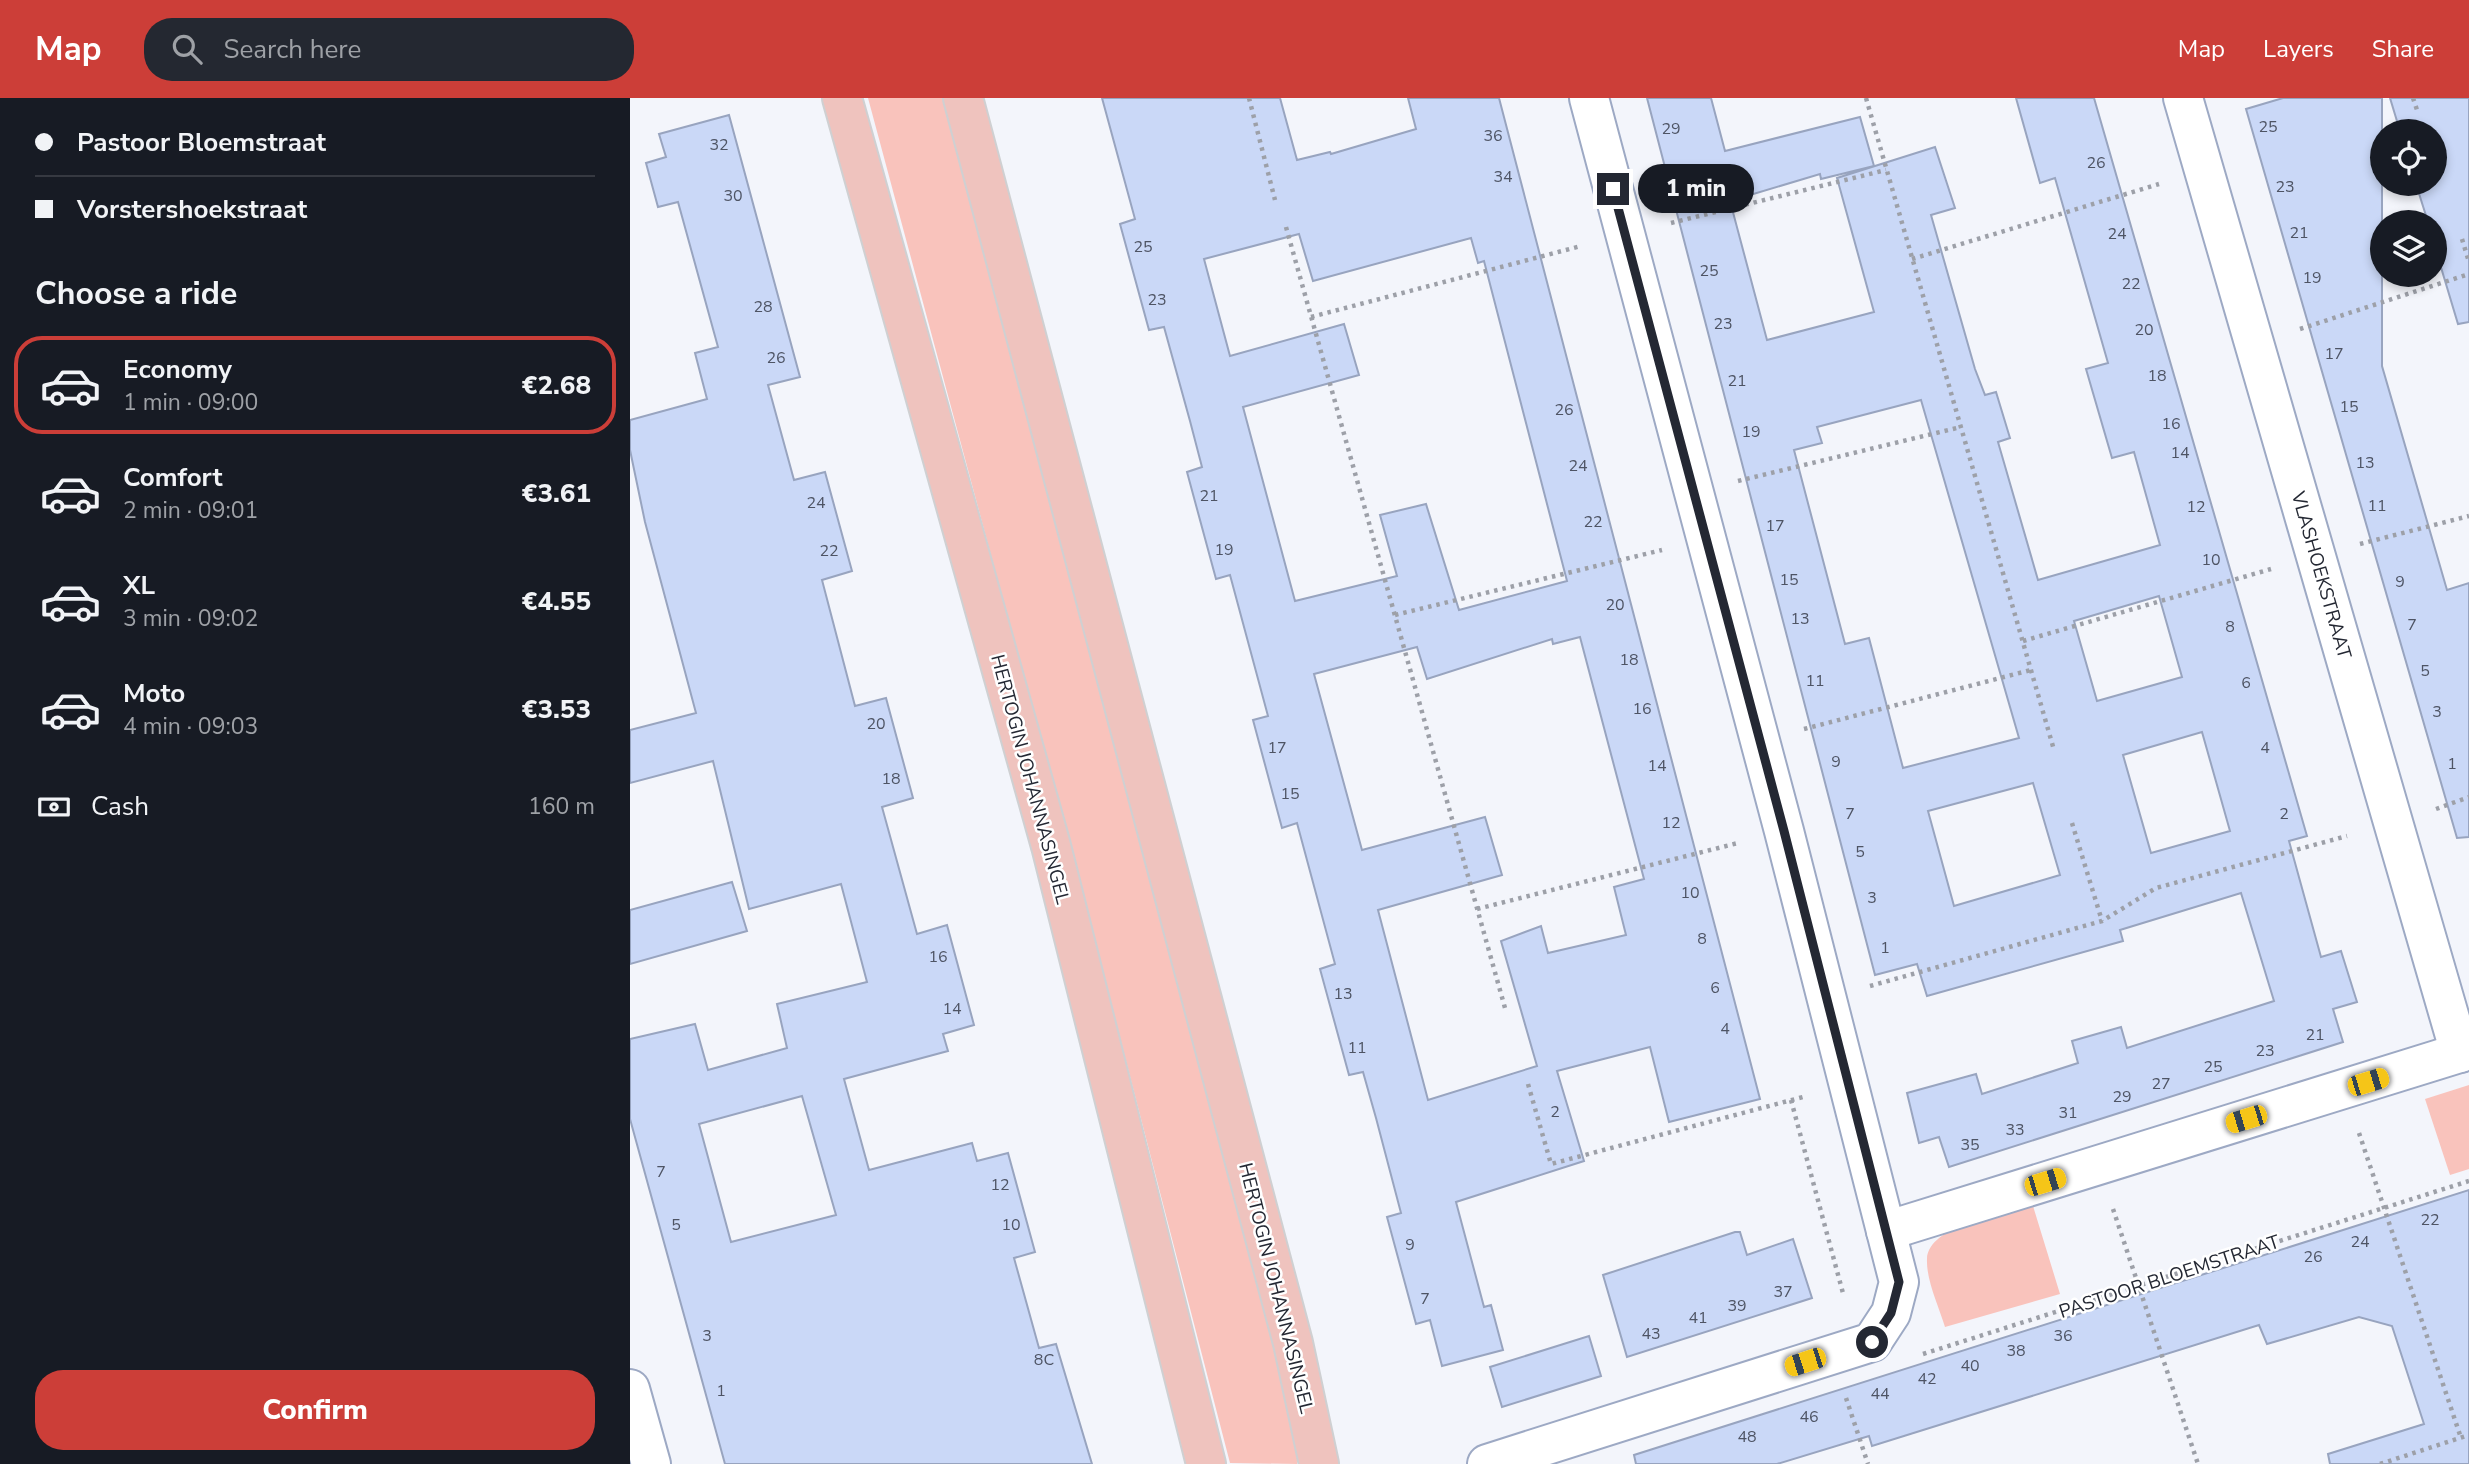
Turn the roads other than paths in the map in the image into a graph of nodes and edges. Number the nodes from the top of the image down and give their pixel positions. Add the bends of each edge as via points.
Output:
1 (842, 98) edge
2 (963, 98) edge
3 (1589, 98) edge
4 (2183, 98) edge
5 (2465, 1051) edge
6 (1886, 1231) junction
7 (630, 1389) edge
8 (651, 1464) edge
9 (1206, 1464) edge
10 (1319, 1464) edge
11 (1487, 1464) edge

1 - 9 main road, HERTOGIN JOHANNASINGEL via 1051,846
2 - 10 main road, HERTOGIN JOHANNASINGEL via 1290,1329
3 - 6 street
4 - 5 street, VLASHOEKSTRAAT
5 - 6 street
6 - 11 street via 1899,1282 1891,1313 1872,1342
7 - 8 street

